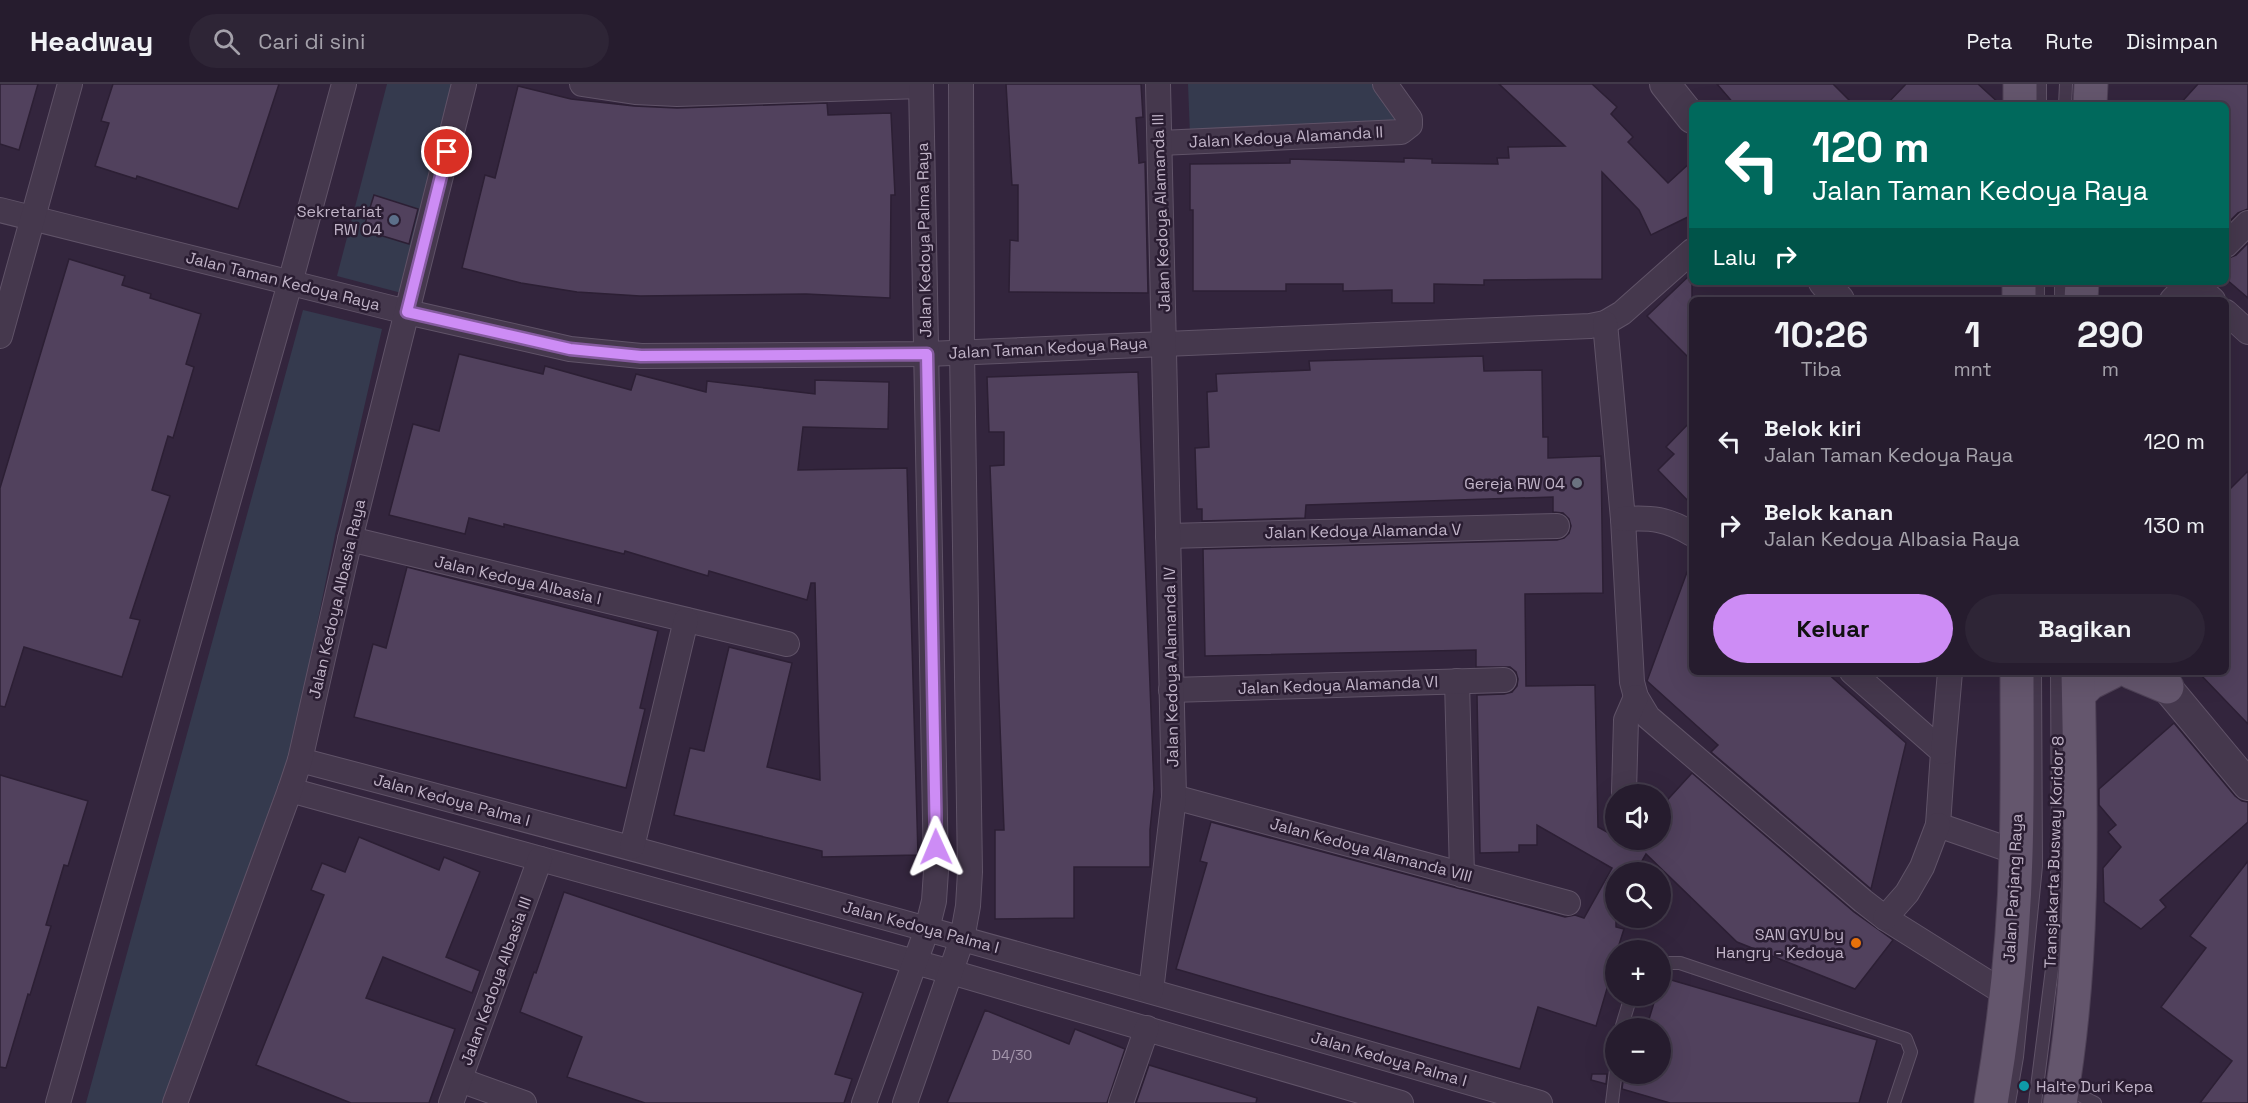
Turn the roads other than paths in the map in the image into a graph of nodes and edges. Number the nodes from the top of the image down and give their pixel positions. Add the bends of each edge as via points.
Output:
1 (70, 84) edge
2 (344, 84) edge
3 (464, 84) edge
4 (582, 84) edge
5 (961, 84) edge
6 (1158, 84) edge
7 (1385, 84) edge
8 (1665, 84) edge
9 (2020, 84) edge
10 (2040, 84) edge
11 (2066, 84) edge
12 (2091, 84) edge
13 (921, 85) edge
14 (2019, 102) edge
15 (2040, 102) edge
16 (2065, 102) edge
17 (2090, 102) edge
18 (1689, 114) edge
19 (1160, 143) junction
20 (0, 210) edge
21 (34, 218) junction
22 (2248, 223) edge
23 (2229, 242) edge
24 (1689, 254) edge
25 (290, 282) junction
26 (1826, 285) edge
27 (2188, 285) edge
28 (2194, 285) edge
29 (1836, 297) edge
30 (2175, 297) edge
31 (2208, 297) edge
32 (407, 312) junction
33 (2229, 315) edge
34 (1605, 323) junction
35 (2248, 332) edge
36 (0, 336) edge
37 (1165, 342) junction
38 (962, 351) junction
39 (927, 354) junction
40 (1623, 519) junction
41 (1557, 526) dead end
42 (1689, 532) edge
43 (1168, 536) junction
44 (350, 539) junction
45 (686, 620) junction
46 (787, 644) dead end
47 (1855, 675) edge
48 (1950, 675) edge
49 (2017, 675) edge
50 (2035, 675) edge
51 (2105, 675) edge
52 (2144, 675) edge
53 (2071, 679) edge
54 (2161, 679) edge
55 (1504, 680) dead end
56 (1457, 681) junction
57 (1172, 690) junction
58 (1636, 697) junction
59 (1943, 752) junction
60 (300, 760) junction
61 (1624, 784) edge
62 (2248, 785) edge
63 (290, 790) junction
64 (1174, 797) junction
65 (1938, 825) junction
66 (632, 847) junction
67 (2016, 852) junction
68 (540, 859) junction
69 (1462, 874) junction
70 (1568, 903) dead end
71 (1885, 918) junction
72 (927, 929) junction
73 (962, 939) junction
74 (916, 962) junction
75 (1671, 963) edge
76 (951, 972) junction
77 (1150, 990) junction
78 (2006, 994) junction
79 (1147, 1028) junction
80 (1344, 1046) junction
81 (460, 1080) junction
82 (1332, 1083) junction
83 (1614, 1084) edge
84 (2061, 1094) edge
85 (58, 1103) edge
86 (175, 1103) edge
87 (451, 1103) edge
88 (524, 1103) edge
89 (864, 1103) edge
90 (905, 1103) edge
91 (1121, 1103) edge
92 (1401, 1103) edge
93 (1540, 1103) edge
94 (1612, 1103) edge
95 (1894, 1103) edge
96 (1991, 1103) edge
97 (2009, 1103) edge
98 (2035, 1103) edge
99 (2095, 1103) edge

1 - 21 street
2 - 25 street
3 - 32 street, Jalan Kedoya Albasia Raya
4 - 13 street via 677,94
5 - 38 street
6 - 19 street, Jalan Kedoya Alamanda III
7 - 19 street, Jalan Kedoya Alamanda II via 1408,114 1410,125 1401,132
8 - 18 street
9 - 14 main road
10 - 15 lane
11 - 16 lane
12 - 17 main road
13 - 39 street, Jalan Kedoya Palma Raya
19 - 37 street, Jalan Kedoya Alamanda III
20 - 21 street, Jalan Taman Kedoya Raya
21 - 25 street, Jalan Taman Kedoya Raya
21 - 36 street
22 - 23 street
24 - 34 street via 1622,313
25 - 32 street, Jalan Taman Kedoya Raya
25 - 85 street
26 - 29 street
27 - 30 street
28 - 31 street
32 - 39 street, Jalan Taman Kedoya Raya via 570,349 641,356
32 - 44 street, Jalan Kedoya Albasia Raya
33 - 35 street
34 - 37 street, Jalan Taman Kedoya Raya
34 - 40 street
37 - 38 street, Jalan Taman Kedoya Raya
37 - 43 street, Jalan Kedoya Alamanda IV
38 - 39 street, Jalan Taman Kedoya Raya
38 - 73 street via 970,872
39 - 72 street, Jalan Kedoya Palma Raya via 936,871
40 - 42 street via 1648,517 1676,524
40 - 58 street
41 - 43 street, Jalan Kedoya Alamanda V
43 - 57 street, Jalan Kedoya Alamanda IV
44 - 45 street, Jalan Kedoya Albasia I
44 - 60 street, Jalan Kedoya Albasia Raya
45 - 46 street, Jalan Kedoya Albasia I
45 - 66 street
47 - 59 street
48 - 59 street
49 - 67 main road, Jalan Panjang Raya
50 - 97 lane, Transjakarta Busway Koridor 8 via 2036,866
51 - 53 main road via 2090,682
52 - 54 main road
53 - 84 main road via 2081,883
53 - 98 lane, Transjakarta Busway Koridor 8 via 2054,953
54 - 62 street
55 - 56 street, Jalan Kedoya Alamanda VI
56 - 57 street, Jalan Kedoya Alamanda VI
56 - 69 street
57 - 64 street, Jalan Kedoya Alamanda IV
58 - 61 street via 1626,720
58 - 71 street via 1648,717
59 - 65 street
60 - 63 street, Jalan Kedoya Albasia Raya
60 - 66 street, Jalan Kedoya Palma I
63 - 68 street, Jalan Kedoya Palma I
63 - 86 street, Jalan Kedoya Albasia Raya
64 - 69 street, Jalan Kedoya Alamanda VIII
64 - 77 street, Jalan Kedoya Alamanda IV
65 - 67 street
65 - 71 street via 1922,867 1907,893
66 - 72 street, Jalan Kedoya Palma I
67 - 78 main road, Jalan Panjang Raya
68 - 74 street, Jalan Kedoya Palma I
68 - 81 street, Jalan Kedoya Albasia III
69 - 70 street, Jalan Kedoya Alamanda VIII
71 - 78 street
72 - 73 street, Jalan Kedoya Palma I
72 - 74 street, Jalan Kedoya Palma Raya
73 - 76 street
73 - 77 street, Jalan Kedoya Palma I
74 - 76 street, Jalan Kedoya Palma I
74 - 89 street, Jalan Kedoya Palma Raya
75 - 95 lane via 1906,1039 1911,1052
76 - 79 street, Jalan Kedoya Palma I
76 - 90 street
77 - 80 street, Jalan Kedoya Palma I
78 - 96 main road, Jalan Panjang Raya
79 - 82 street, Jalan Kedoya Palma I
79 - 91 street
80 - 82 street
80 - 93 street, Jalan Kedoya Palma I
81 - 87 street, Jalan Kedoya Albasia III
81 - 88 street
82 - 92 street, Jalan Kedoya Palma I
83 - 94 lane
84 - 99 lane

